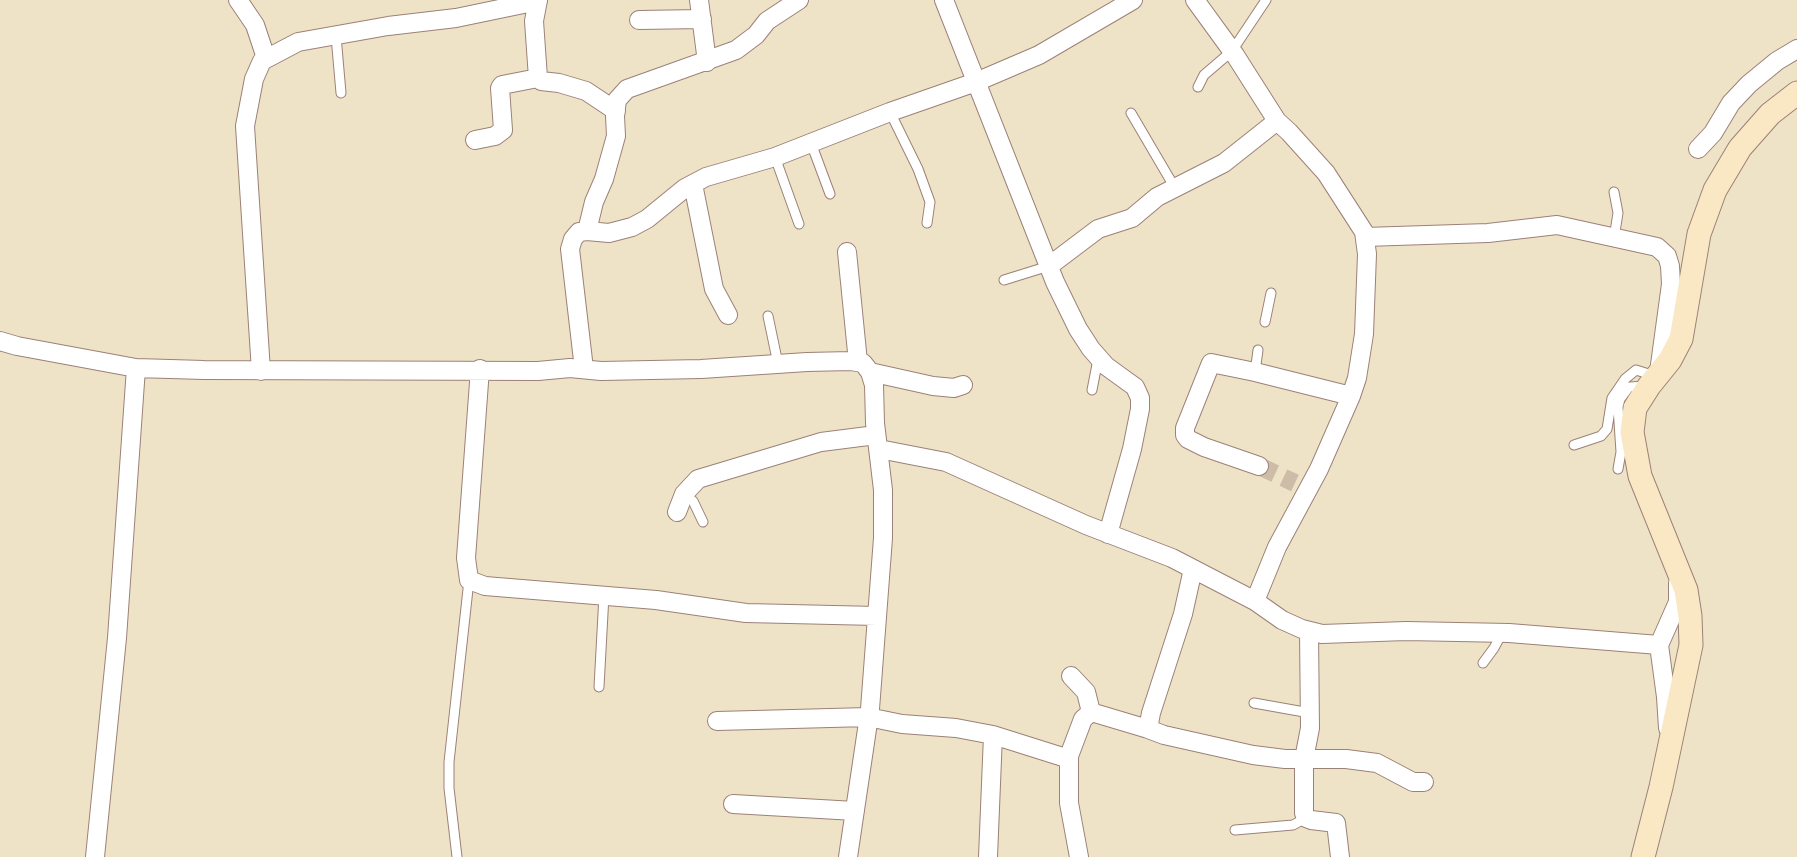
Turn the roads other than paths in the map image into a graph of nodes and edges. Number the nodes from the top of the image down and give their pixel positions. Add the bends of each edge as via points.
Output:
1 (238, 0) edge
2 (699, 0) edge
3 (799, 0) edge
4 (944, 0) edge
5 (1133, 0) edge
6 (1195, 0) edge
7 (1266, 0) edge
8 (538, 1) edge
9 (639, 19) dead end
10 (702, 19) junction
11 (336, 36) junction
12 (1797, 49) edge
13 (1232, 51) junction
14 (266, 58) junction
15 (707, 62) junction
16 (538, 78) junction
17 (976, 82) junction
18 (1198, 87) dead end
19 (341, 93) dead end
20 (1797, 93) edge
21 (616, 110) junction
22 (890, 112) junction
23 (1131, 113) dead end
24 (1277, 121) junction
25 (475, 140) dead end
26 (811, 143) junction
27 (1698, 149) dead end
28 (775, 157) junction
29 (693, 184) junction
30 (1175, 188) junction
31 (1614, 192) dead end
32 (830, 194) dead end
33 (927, 223) dead end
34 (799, 225) dead end
35 (587, 231) junction
36 (1365, 237) junction
37 (1614, 238) junction
38 (847, 252) dead end
39 (1669, 262) junction
40 (1049, 266) junction
41 (1004, 279) dead end
42 (1690, 286) junction
43 (1271, 293) dead end
44 (728, 315) dead end
45 (768, 316) dead end
46 (1265, 322) dead end
47 (0, 341) edge
48 (1258, 350) dead end
49 (1098, 358) junction
50 (778, 364) junction
51 (864, 367) junction
52 (136, 368) junction
53 (480, 369) junction
54 (584, 369) junction
55 (261, 370) junction
56 (1255, 372) junction
57 (1655, 379) junction
58 (963, 385) dead end
59 (1092, 390) dead end
60 (1351, 396) junction
61 (878, 442) junction
62 (1574, 445) dead end
63 (1259, 466) tunnel mouth
64 (1618, 469) dead end
65 (684, 495) junction
66 (677, 512) dead end
67 (703, 522) dead end
68 (1108, 534) junction
69 (1676, 566) junction
70 (1193, 569) junction
71 (469, 580) junction
72 (604, 596) junction
73 (1255, 601) junction
74 (877, 616) junction
75 (1310, 631) junction
76 (1502, 633) junction
77 (1659, 645) junction
78 (1483, 663) dead end
79 (1071, 676) dead end
80 (599, 687) dead end
81 (1254, 703) dead end
82 (1091, 712) junction
83 (1310, 713) junction
84 (869, 716) junction
85 (717, 721) dead end
86 (1148, 729) junction
87 (993, 735) junction
88 (1669, 749) junction
89 (1069, 756) junction
90 (1304, 759) junction
91 (1424, 782) dead end
92 (733, 804) dead end
93 (855, 811) junction
94 (1306, 818) junction
95 (1235, 830) dead end
96 (95, 857) edge
97 (457, 857) edge
98 (848, 857) edge
99 (988, 857) edge
100 (1079, 857) edge
101 (1340, 857) edge
102 (1643, 857) edge

1 - 14 street via 255,25
2 - 10 street
3 - 15 street via 736,50
4 - 17 street
5 - 17 street via 1039,55
6 - 13 street
7 - 13 lane
8 - 11 street
8 - 16 street via 534,21
9 - 10 street
10 - 15 street
11 - 14 street via 298,43
11 - 19 lane
12 - 27 street via 1749,84
13 - 18 lane via 1204,75
13 - 24 street
14 - 55 street via 254,79 245,126
15 - 21 street via 627,89 617,100
16 - 21 street via 586,91
16 - 25 street via 502,85 503,130
17 - 22 street
17 - 40 street
20 - 42 street via 1770,114 1740,148 1716,190 1699,234
21 - 35 street via 616,136
22 - 26 street
22 - 33 lane via 930,202
23 - 30 lane
24 - 30 street via 1224,163
24 - 36 street via 1326,173
26 - 28 street
26 - 32 lane
28 - 29 street
28 - 34 lane
29 - 35 street via 632,227 609,233
29 - 44 street via 714,289
30 - 40 street via 1132,218 1098,229
31 - 37 lane via 1618,213
35 - 54 street via 579,232 570,249
36 - 37 street via 1488,233 1557,225
36 - 60 street via 1364,334
37 - 39 street via 1657,247
38 - 51 street
39 - 42 street
39 - 57 street via 1669,307
40 - 41 lane
40 - 49 street via 1078,328
42 - 57 street via 1681,339
43 - 46 lane
45 - 50 lane
47 - 52 street
48 - 56 lane
49 - 59 lane
49 - 68 street via 1135,387 1140,398 1132,449
50 - 51 street
50 - 54 street
51 - 58 street via 933,386
51 - 61 street via 874,385
52 - 55 street
52 - 96 street via 117,638
53 - 54 street
53 - 55 street
53 - 71 street via 466,558
56 - 60 street
56 - 63 street via 1211,363 1185,435
57 - 62 lane via 1636,370 1616,390 1607,429 1601,436
57 - 64 lane via 1629,387 1620,399
57 - 69 street via 1635,408 1632,432 1640,475
60 - 73 street via 1340,425 1302,486
61 - 65 street via 821,442 705,476
61 - 68 street via 946,462
61 - 74 street via 883,526
65 - 66 street
65 - 67 lane via 693,501
68 - 70 street
69 - 77 street via 1678,602
69 - 88 street via 1686,590 1691,645
70 - 73 street
70 - 86 street via 1184,614
71 - 72 street via 485,586
71 - 97 lane via 449,762
72 - 74 street via 746,613
72 - 80 lane
73 - 75 street via 1282,620
74 - 84 street
75 - 76 street
75 - 83 street
76 - 77 street
76 - 78 lane
77 - 88 street
79 - 82 street via 1086,692
81 - 83 lane
82 - 86 street
82 - 89 street via 1083,719
83 - 90 street
84 - 85 street
84 - 87 street
84 - 93 street
86 - 90 street via 1253,755
87 - 89 street
87 - 99 street
88 - 102 street
89 - 100 street via 1069,803
90 - 91 street via 1377,763 1413,782
90 - 94 street
92 - 93 street
93 - 98 street
94 - 95 lane via 1293,825
94 - 101 street via 1336,823

